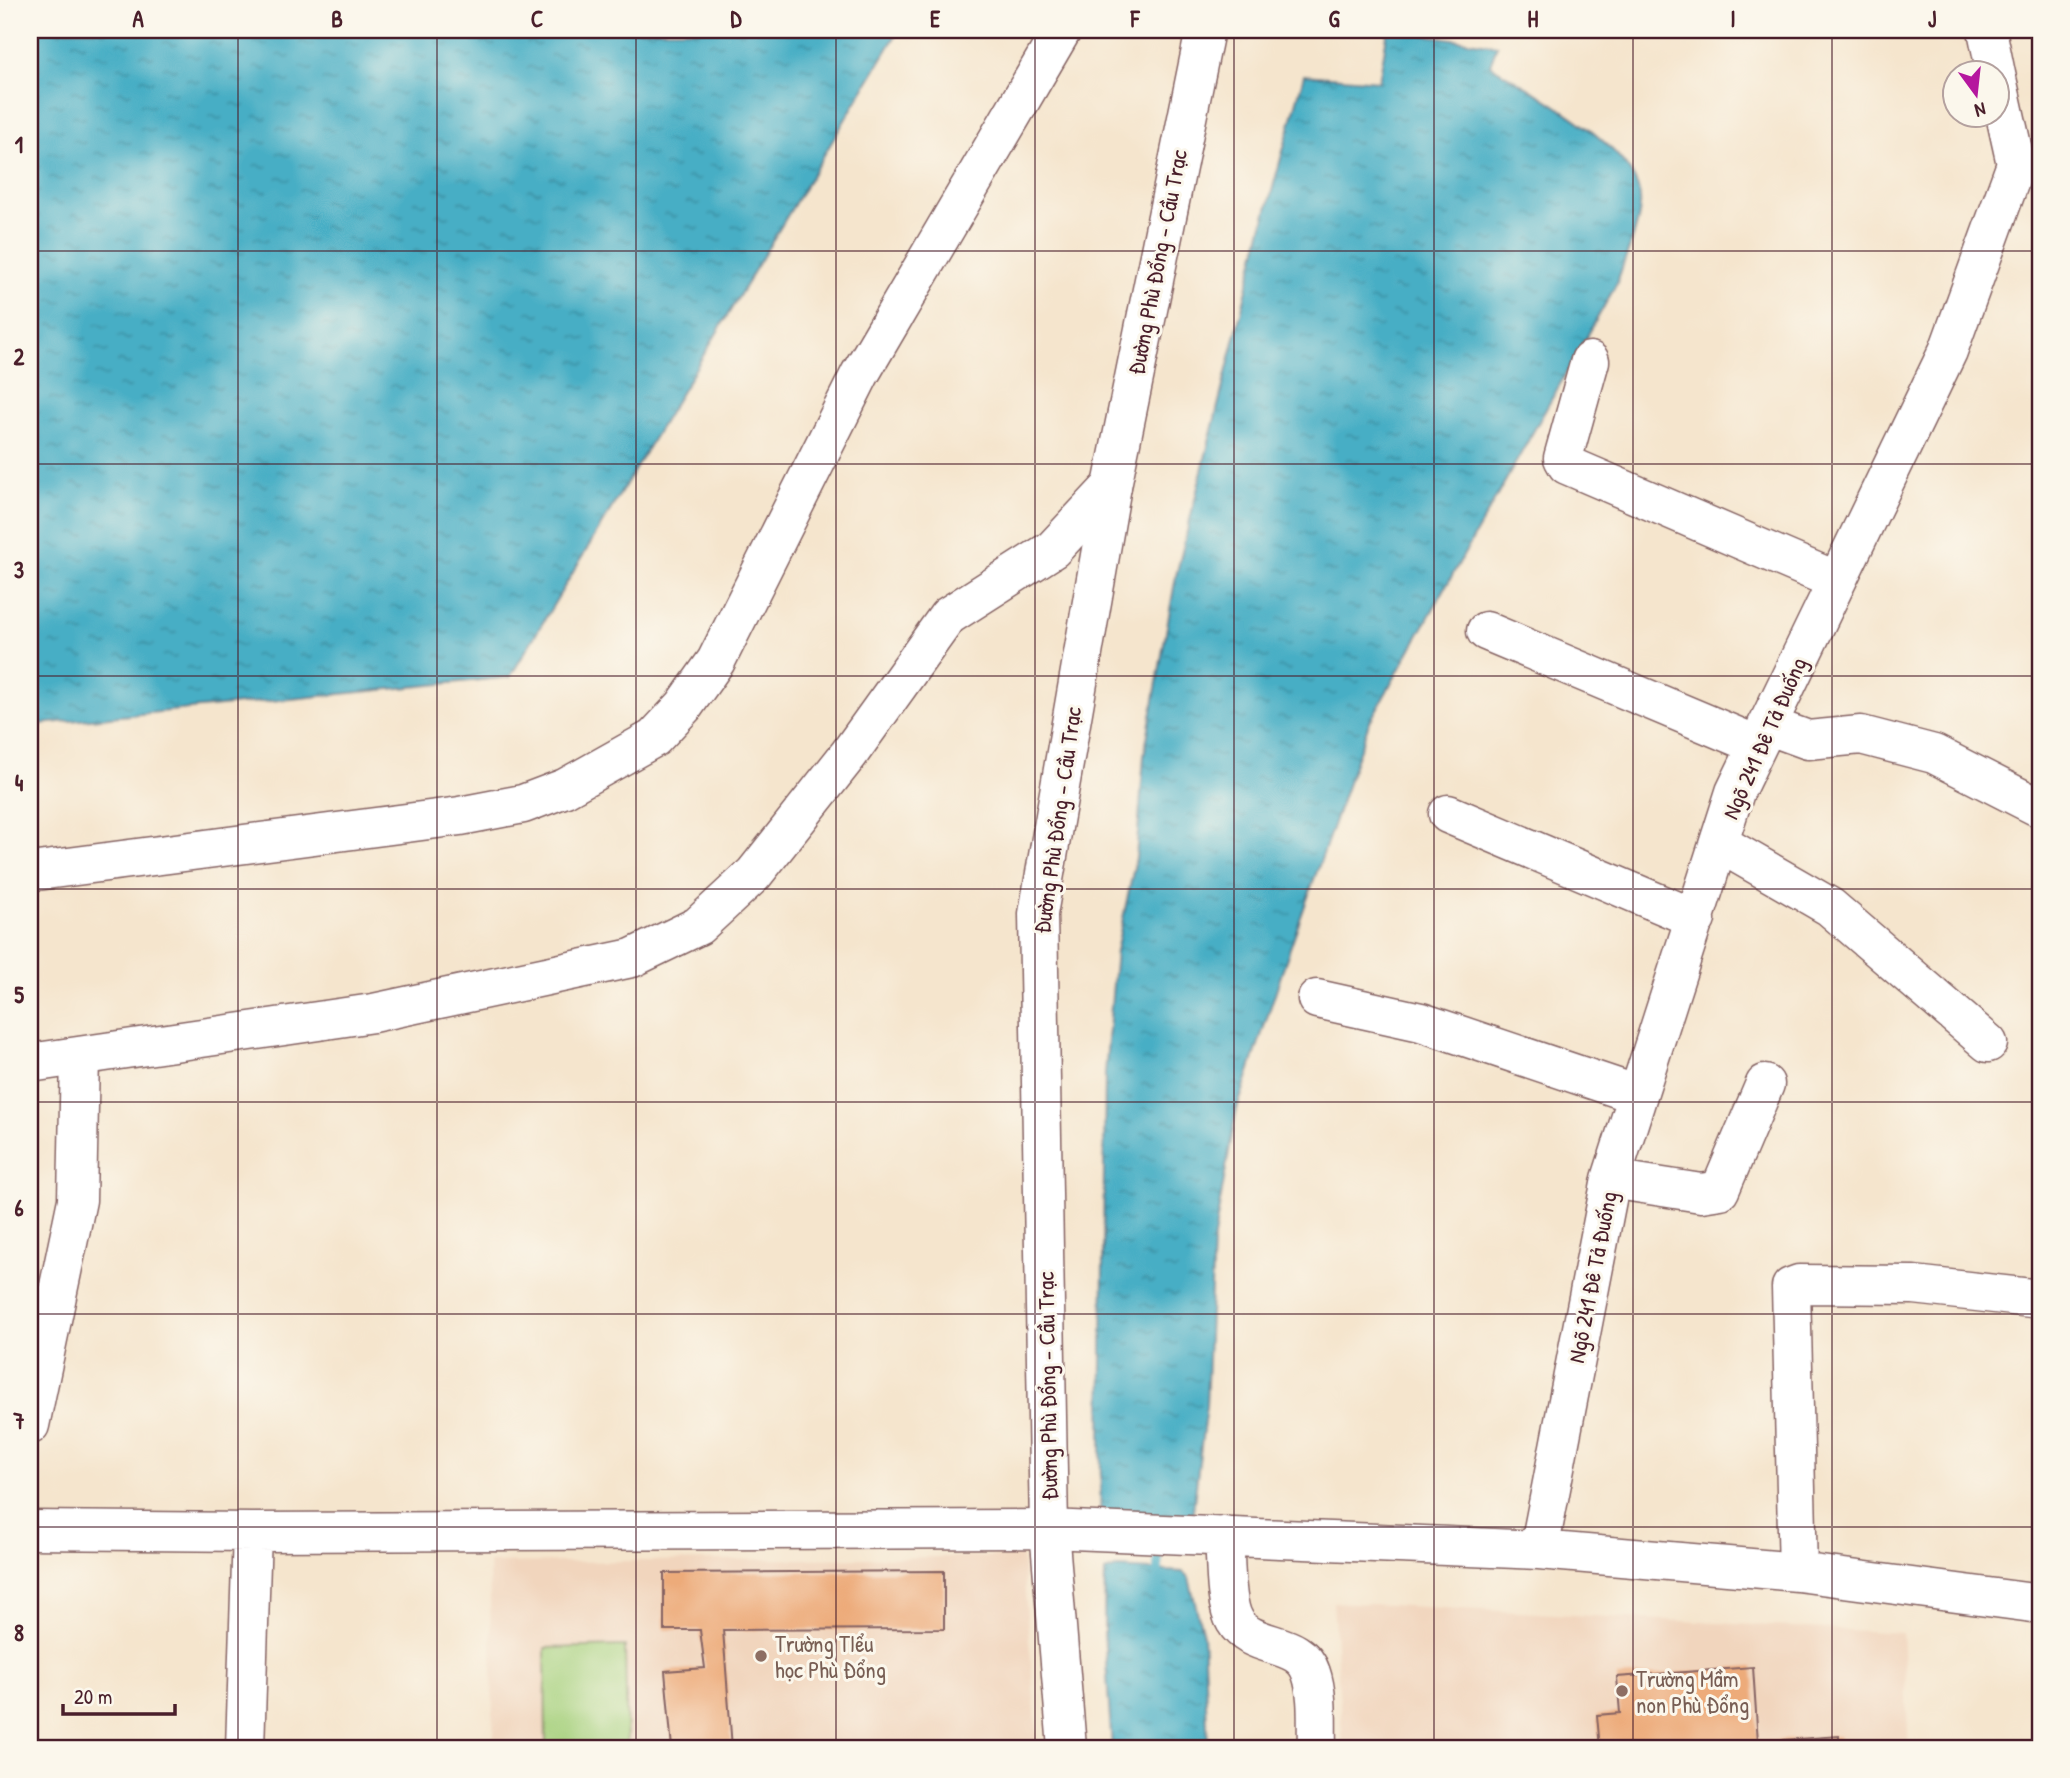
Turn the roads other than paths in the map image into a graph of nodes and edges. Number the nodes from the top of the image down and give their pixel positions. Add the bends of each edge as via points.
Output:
1 (1062, 30) edge
2 (1205, 30) edge
3 (1987, 30) edge
4 (1993, 60) edge
5 (2010, 116) edge
6 (2028, 170) edge
7 (1590, 361) dead end
8 (1112, 486) junction
9 (1836, 581) junction
10 (1486, 631) dead end
11 (1762, 735) junction
12 (2036, 795) edge
13 (1448, 814) dead end
14 (1719, 842) junction
15 (30, 872) edge
16 (1696, 919) junction
17 (1317, 999) dead end
18 (1988, 1043) dead end
19 (80, 1056) junction
20 (30, 1063) edge
21 (1765, 1084) dead end
22 (1637, 1095) junction
23 (1611, 1179) junction
24 (2040, 1299) edge
25 (30, 1425) edge
26 (1049, 1529) junction
27 (30, 1530) edge
28 (252, 1532) junction
29 (1224, 1536) junction
30 (1539, 1550) junction
31 (1798, 1572) junction
32 (2040, 1604) edge
33 (245, 1748) edge
34 (1067, 1748) edge
35 (1317, 1748) edge

1 - 15 street via 860,374 716,661 654,738 584,778 523,804
2 - 8 street, Đường Phù Đổng - Cầu Trạc
3 - 4 street, Ngõ 241 Đê Tả Đuống
5 - 6 street, Ngõ 241 Đê Tả Đuống
6 - 9 street, Ngõ 241 Đê Tả Đuống via 1948,351
7 - 9 street via 1563,458 1567,465
8 - 19 street via 1053,549 948,616 849,754 754,874 698,926 632,958 373,1013
8 - 26 street, Đường Phù Đổng - Cầu Trạc via 1038,914
9 - 11 street, Ngõ 241 Đê Tả Đuống
10 - 11 street
11 - 12 street via 1808,740 1861,736 1934,754
11 - 14 street, Ngõ 241 Đê Tả Đuống via 1735,792
13 - 16 street
14 - 16 street, Ngõ 241 Đê Tả Đuống
14 - 18 street via 1830,907
16 - 22 street, Ngõ 241 Đê Tả Đuống
17 - 22 street via 1421,1022
19 - 20 street
19 - 25 street via 77,1200
21 - 23 street via 1720,1190 1702,1193
22 - 23 street, Ngõ 241 Đê Tả Đuống
23 - 30 street, Ngõ 241 Đê Tả Đuống
24 - 31 street via 1914,1285 1791,1287
26 - 28 street
26 - 29 street
26 - 34 street, Đường Phù Đổng - Cầu Trạc
27 - 28 street
28 - 33 street
29 - 30 street
29 - 35 street via 1234,1620 1246,1634 1294,1652 1308,1666
30 - 31 street
31 - 32 street

